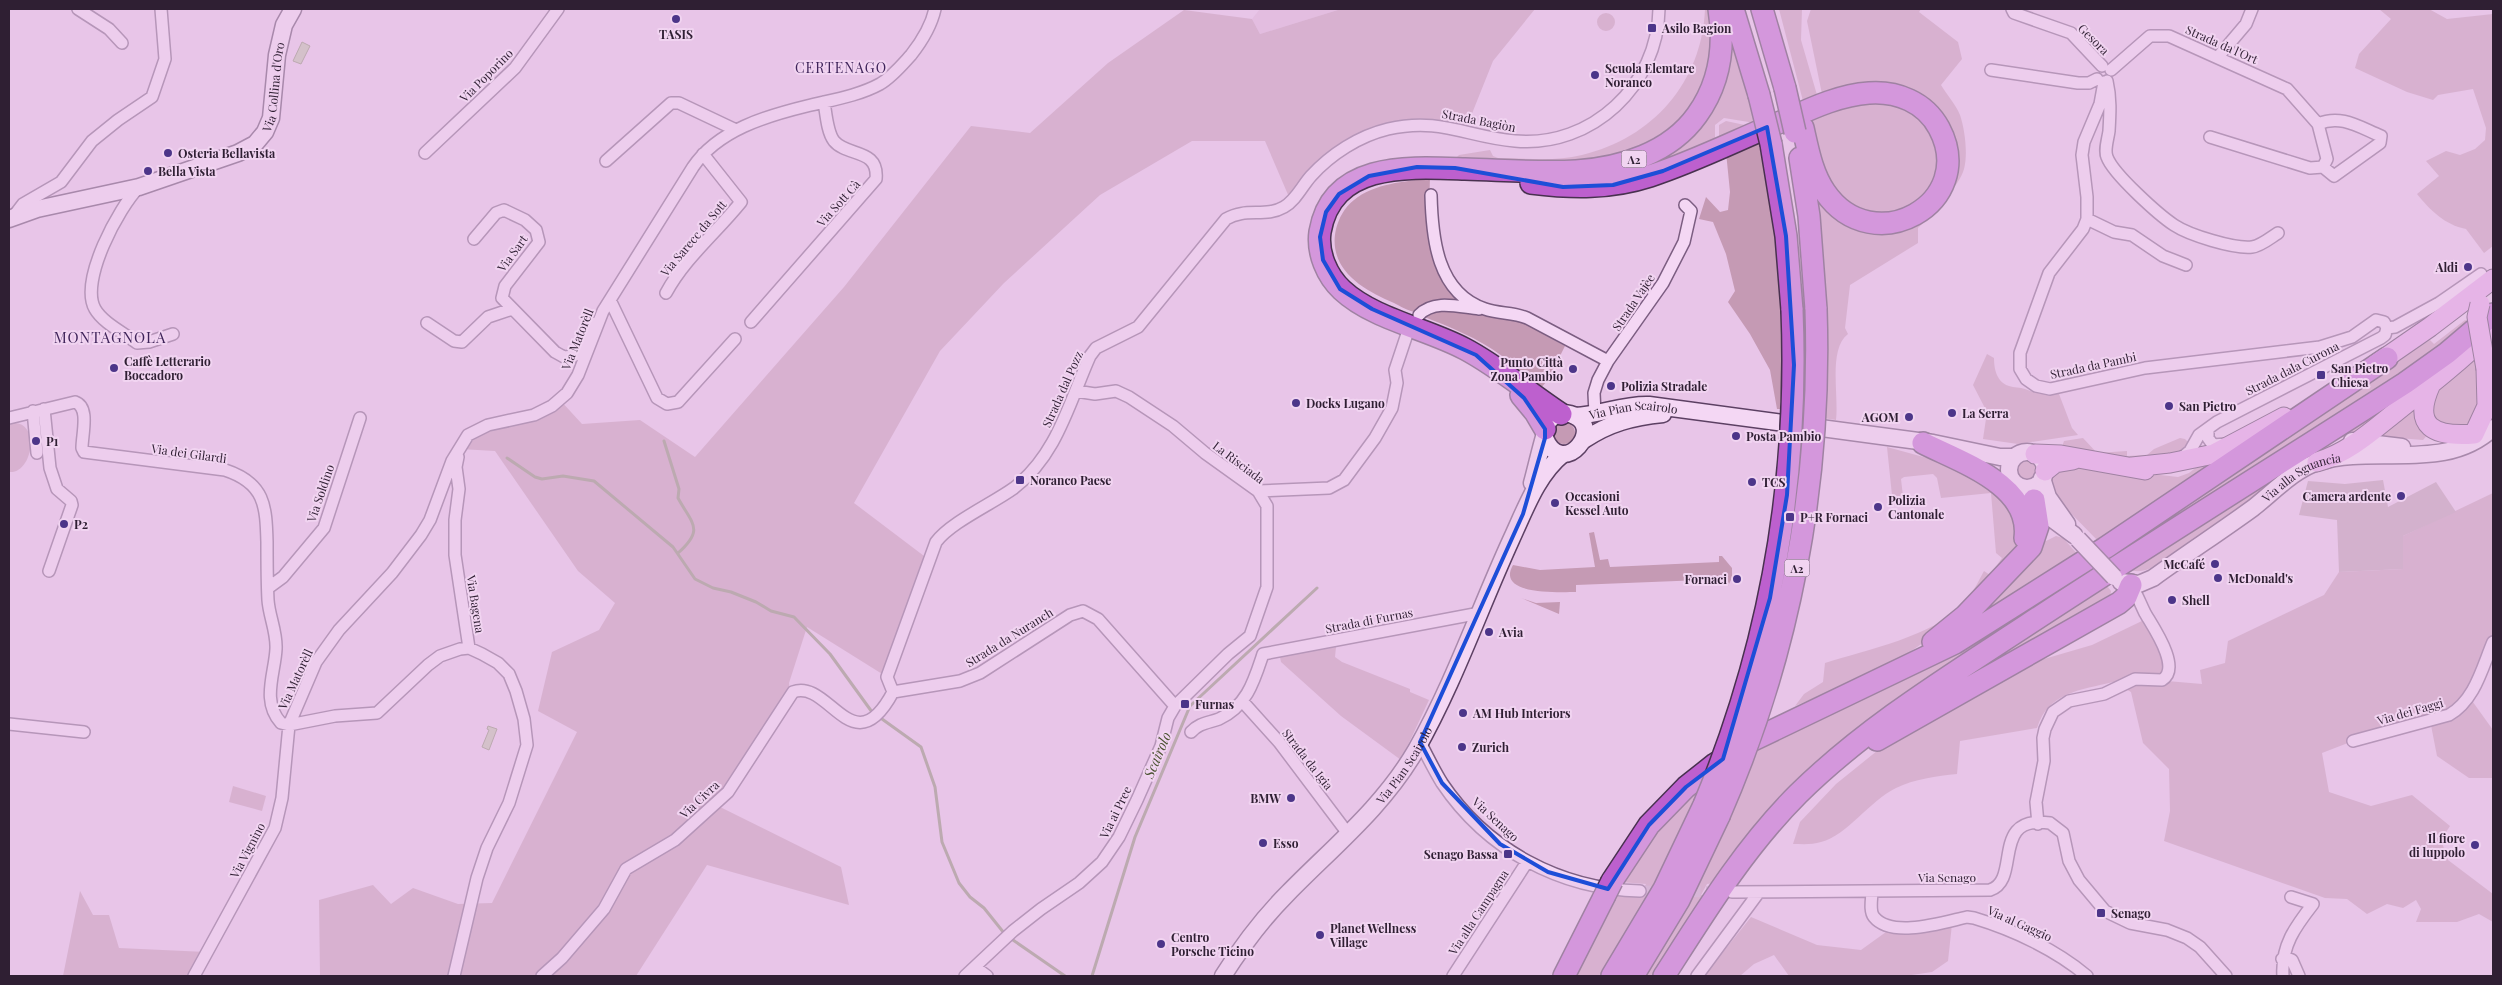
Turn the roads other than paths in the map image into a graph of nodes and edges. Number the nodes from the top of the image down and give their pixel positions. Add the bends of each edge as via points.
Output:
1 (78, 9) edge
2 (161, 9) edge
3 (293, 9) edge
4 (558, 9) edge
5 (935, 9) edge
6 (1659, 9) edge
7 (1719, 9) edge
8 (1733, 9) edge
9 (1763, 9) edge
10 (2012, 9) edge
11 (2252, 9) edge
12 (122, 43) dead end
13 (2218, 57) junction
14 (1991, 70) dead end
15 (2104, 76) junction
16 (824, 102) junction
17 (2318, 124) junction
18 (736, 130) junction
19 (1799, 130) junction
20 (2210, 137) dead end
21 (425, 152) dead end
22 (703, 154) junction
23 (606, 162) dead end
24 (2323, 167) junction
25 (1455, 168) junction
26 (139, 187) junction
27 (1431, 195) dead end
28 (1685, 206) dead end
29 (11, 218) edge
30 (2087, 219) junction
31 (2278, 233) dead end
32 (474, 239) dead end
33 (2186, 265) dead end
34 (2489, 279) edge
35 (666, 293) dead end
36 (610, 300) junction
37 (2487, 309) edge
38 (512, 310) junction
39 (1487, 310) junction
40 (1419, 315) dead end
41 (427, 322) dead end
42 (751, 322) dead end
43 (597, 323) junction
44 (2387, 328) junction
45 (2493, 329) edge
46 (173, 334) dead end
47 (1408, 334) dead end
48 (735, 339) dead end
49 (1096, 348) joint
50 (2387, 358) junction
51 (1608, 361) junction
52 (1498, 371) junction
53 (2488, 383) edge
54 (2431, 384) junction
55 (1076, 391) junction
56 (38, 410) junction
57 (1691, 412) junction
58 (1595, 414) junction
59 (1568, 415) junction
60 (2493, 415) edge
61 (9, 418) edge
62 (360, 418) dead end
63 (2210, 428) junction
64 (2493, 428) edge
65 (1545, 434) junction
66 (2474, 434) junction
67 (1584, 440) junction
68 (2240, 441) junction
69 (2359, 441) junction
70 (1919, 442) junction
71 (460, 449) junction
72 (37, 454) dead end
73 (1563, 454) junction
74 (2035, 454) junction
75 (2197, 458) junction
76 (2084, 461) junction
77 (2317, 462) junction
78 (2170, 463) junction
79 (2011, 465) junction
80 (2132, 467) junction
81 (2043, 475) junction
82 (445, 481) junction
83 (459, 486) junction
84 (1258, 491) junction
85 (2028, 494) junction
86 (1523, 514) junction
87 (2076, 537) junction
88 (2016, 562) junction
89 (49, 571) dead end
90 (2122, 581) junction
91 (268, 588) junction
92 (1480, 612) junction
93 (1250, 636) junction
94 (2493, 642) edge
95 (469, 648) junction
96 (1263, 654) junction
97 (1878, 679) junction
98 (893, 692) junction
99 (1243, 702) junction
100 (1175, 706) junction
101 (9, 724) edge
102 (289, 725) junction
103 (84, 732) dead end
104 (1191, 732) dead end
105 (2353, 741) dead end
106 (1420, 742) junction
107 (1712, 810) junction
108 (1779, 814) junction
109 (2038, 824) junction
110 (1349, 835) junction
111 (1526, 862) junction
112 (1640, 891) tunnel mouth
113 (1872, 891) junction
114 (1732, 892) tunnel mouth
115 (1758, 892) junction
116 (2291, 897) dead end
117 (2282, 959) junction
118 (975, 967) junction
119 (194, 976) edge
120 (454, 976) edge
121 (542, 976) edge
122 (965, 976) edge
123 (987, 976) edge
124 (1223, 976) edge
125 (1453, 976) edge
126 (1564, 976) edge
127 (1612, 976) edge
128 (1633, 976) edge
129 (1664, 976) edge
130 (1697, 976) edge
131 (2087, 976) edge
132 (2226, 976) edge
133 (2283, 976) edge
134 (2299, 976) edge

1 - 12 street via 110,29
2 - 29 street via 164,59 152,97 92,141 61,182 23,204
3 - 26 main road, Via Collina d'Oro via 284,25 271,118 260,138 238,153
4 - 21 street, Via Poporino via 515,68
5 - 16 street, Via Matorèll via 922,40 894,73 870,88
6 - 49 street, Strada Bagiòn via 1653,46 1639,78 1622,101 1589,126 1538,142 1505,140 1461,129 1424,125 1388,129 1358,140 1325,163 1282,209 1240,212 1226,218 1138,327
7 - 25 highway, A2 via 1722,47 1713,85 1694,119 1665,144 1629,161 1590,170 1531,172
8 - 107 highway, A2, bridge via 1760,95 1771,144 1786,236 1794,365 1792,435 1778,555 1765,622
9 - 19 highway, A2 via 1781,43
10 - 15 street, Gesora via 2014,13 2071,32
11 - 13 street via 2246,24
13 - 15 street, Strada da l'Ort via 2157,34 2143,41
13 - 17 street, Strada da l'Ort via 2286,89
14 - 15 street via 2078,83 2089,83
15 - 30 street via 2100,104 2083,149
15 - 31 street via 2111,95 2106,157 2155,209 2175,226 2237,246 2259,245
16 - 18 street, Via Matorèll via 778,114
16 - 42 street, Via Sott Cà via 832,138 870,160 876,169 876,179
17 - 24 street, Strada da l'Ort via 2326,159
17 - 24 street via 2330,118 2342,120 2381,136 2380,143 2334,176
18 - 22 street, Via Matorèll
18 - 23 street via 679,103 671,103
19 - 25 highway, A2 via 1825,192 1838,207 1860,220 1885,224 1910,218 1931,203 1944,181 1948,155 1936,122 1906,98 1881,93 1855,95 1830,102 1674,167 1613,185 1563,187 1493,178
19 - 107 highway, A2, bridge via 1816,309 1815,426 1807,504 1794,582 1761,708
20 - 24 street via 2310,168
22 - 35 street, Via Sarecc da Sott via 741,202 694,254
22 - 36 street, Via Matorèll
25 - 52 highway, A2 via 1393,169 1352,183 1326,212 1322,224 1322,260 1333,281 1350,297 1465,349
26 - 29 main road, Via Collina d'Oro via 36,209
26 - 46 street via 131,195 105,242 94,271 92,302 101,317 137,347
27 - 39 street via 1432,219 1444,272 1458,292
28 - 51 street, Strada Vajèe via 1691,211 1684,242 1664,282
30 - 33 street via 2114,232 2132,235 2163,256
30 - 44 street, Strada da Pambi via 2080,234 2049,273 2020,353 2022,374 2036,386 2058,388 2153,367 2320,347 2352,338 2376,320 2384,322
32 - 38 street, Via Sart via 496,213 504,210 525,220 536,230 539,242 503,290 502,298
34 - 37 main road
34 - 44 street via 2395,327
34 - 50 main road
36 - 43 street, Via Matorèll
36 - 48 street via 657,398 667,404 678,402
37 - 53 main road, bridge via 2477,317
37 - 108 highway via 2447,353 2405,383 1906,705 1837,758
38 - 41 street via 488,317 462,342 454,341
38 - 43 street, Via Sart via 564,357 577,353 588,326
39 - 40 street via 1434,306
39 - 51 street via 1518,314
43 - 71 street, Via Matorèll via 578,375 560,400 525,419 479,428 468,435
44 - 63 street, Strada dala Curona via 2384,336
45 - 54 main road
47 - 84 street via 1395,370 1397,383 1392,408 1344,480 1329,488
49 - 55 street, Strada dal Pozz
50 - 68 main road
50 - 97 highway via 2022,601 1949,646
51 - 58 street, Strada Vajèe via 1594,393
52 - 59 highway, A2
52 - 65 highway, A2 via 1530,405
53 - 60 main road
53 - 66 main road via 2486,411
54 - 66 main road via 2424,406 2430,426 2444,435
54 - 69 main road
55 - 84 street, La Risciada via 1096,394 1120,392 1168,422 1204,453
55 - 98 street, Strada dal Pozz via 1051,446 1036,468 1015,487 949,528 936,542 887,677
56 - 61 street, Via dei Gilardi
56 - 72 street
56 - 89 street via 52,476 57,489 72,505
56 - 91 street, Via dei Gilardi via 79,403 84,411 82,448 89,454 225,470 250,483 260,494 266,509
57 - 58 main road, Via Pian Scairolo via 1635,405
57 - 67 main road, Via Pian Scairolo via 1629,418
57 - 70 main road, Via Pian Scairolo
58 - 59 main road, Via Pian Scairolo
59 - 65 main road via 1551,419
59 - 67 main road via 1583,427
62 - 91 street, Via Soldino via 324,528 283,577
63 - 68 street via 2209,441 2215,446
63 - 75 street
63 - 78 street, Strada dala Curona via 2198,437 2187,454
64 - 66 main road
64 - 77 main road, Via alla Sguancia via 2460,448 2434,454 2353,456
65 - 73 main road via 1552,449
65 - 86 main road, Via Pian Scairolo
66 - 69 main road via 2452,445 2437,448
67 - 73 main road via 1574,452
68 - 75 main road
69 - 77 main road via 2341,453
70 - 79 main road, Via Pian Scairolo
70 - 88 highway via 1988,476 2016,501 2026,526
71 - 82 street, Via Matorèll
71 - 83 street, Via Bagena via 456,467
73 - 86 main road, Via Pian Scairolo via 1545,473
74 - 76 main road via 2061,455
74 - 79 main road via 2024,452
74 - 81 main road via 2043,463
75 - 78 main road
75 - 80 main road via 2191,468 2177,474
76 - 80 main road
76 - 81 main road via 2061,461
77 - 90 main road, Via alla Sguancia via 2153,578 2143,583
78 - 80 main road
79 - 85 main road via 2013,481
81 - 85 main road
81 - 87 main road via 2048,497
82 - 83 street
82 - 102 street, Via Matorèll via 430,520 406,557 323,651
83 - 95 street, Via Bagena via 455,555
84 - 93 street, La Risciada via 1266,506 1266,587
85 - 87 main road via 2051,518
85 - 88 highway via 2038,520 2035,538
86 - 92 main road, Via Pian Scairolo
87 - 90 main road, bridge
88 - 97 highway via 1952,628
90 - 108 highway via 2126,597 2119,603 1870,744
90 - 109 street via 2164,646 2170,665 2168,674 2162,680 2135,679 2104,694 2069,701 2053,712 2043,738 2044,761 2036,802
91 - 102 street, Via dei Gilardi via 268,607 276,644 270,691 278,720
92 - 96 street, Strada di Furnas
92 - 106 main road, Via Pian Scairolo
93 - 96 street
93 - 100 street, Via ai Pree
94 - 105 street, Via dei Faggi via 2470,698 2461,708 2449,715
95 - 102 street, Via Bagena via 440,656 377,713 335,716
95 - 120 street via 498,663 509,674 524,719 527,745 509,803 487,848 477,878
96 - 99 street
97 - 126 highway via 1752,741 1686,787 1649,825 1608,889
98 - 100 street, Strada da Nuranch via 960,681 980,673 1070,615 1083,611 1098,619
98 - 121 street, Via Civra via 886,705 870,721 860,723 849,720 810,693 793,692 728,792 670,844 626,869 604,909
99 - 104 street
99 - 110 street, Strada da Igia via 1300,769
100 - 118 street, Via ai Pree via 1144,785 1111,851 1080,883 1041,909
101 - 103 street
102 - 119 street, Via Vignino via 282,798 274,828
106 - 110 main road, Via Pian Scairolo via 1393,785
106 - 111 street, Via Senago via 1456,801 1500,844
107 - 127 highway, A2
107 - 128 highway, A2 via 1683,892
108 - 129 highway via 1725,882
109 - 113 street, Via Senago via 2024,827 2010,841 2005,875 1994,888
109 - 132 street via 2053,824 2063,833 2073,869 2105,911 2130,923 2167,930 2187,938 2200,947
110 - 124 main road, Via Pian Scairolo via 1262,920
111 - 112 street, Via Senago via 1559,877 1596,888
111 - 125 street, Via alla Campagna
113 - 115 street, Via Senago
113 - 131 street, Via al Gaggio via 1874,918 1888,925 1909,928 1974,918 2056,954
114 - 115 street, Via Senago
115 - 130 street
116 - 117 street via 2313,904 2290,935
117 - 133 street
117 - 134 street via 2292,960
118 - 122 street, Via ai Pree
118 - 123 street

